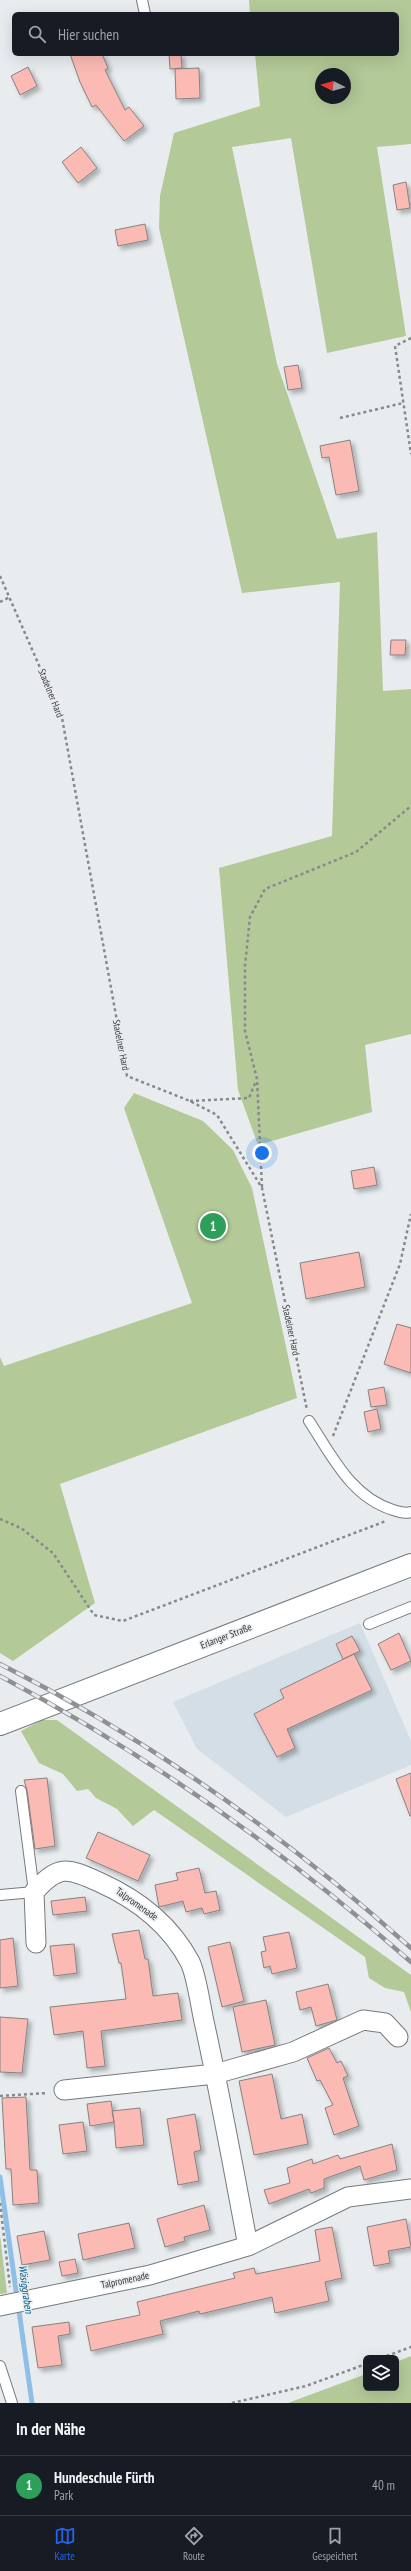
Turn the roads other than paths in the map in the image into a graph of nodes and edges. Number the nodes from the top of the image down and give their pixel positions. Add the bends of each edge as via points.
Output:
1 (142, 0) edge
2 (145, 12) edge
3 (309, 1421) road end
4 (408, 1513) edge
5 (411, 1565) edge
6 (411, 1606) edge
7 (369, 1624) dead end
8 (0, 1724) edge
9 (21, 1791) dead end
10 (34, 1892) junction
11 (0, 1895) edge
12 (36, 1943) dead end
13 (398, 2037) dead end
14 (215, 2074) junction
15 (64, 2090) road end
16 (411, 2189) edge
17 (248, 2246) junction
18 (6, 2304) edge
19 (0, 2366) edge
20 (12, 2403) edge

1 - 2 lane
3 - 4 lane via 345,1478 384,1507
5 - 8 main road, Erlanger Straße
6 - 7 lane
9 - 10 lane
10 - 11 lane
10 - 12 street
10 - 14 street, Talpromenade via 49,1875 65,1871 84,1874 124,1893 163,1923 190,1963
13 - 14 street via 385,2023 363,2020 293,2052
14 - 15 street
14 - 17 street, Talpromenade
16 - 17 street, Talpromenade via 348,2197
17 - 18 street, Talpromenade via 150,2275
19 - 20 lane

